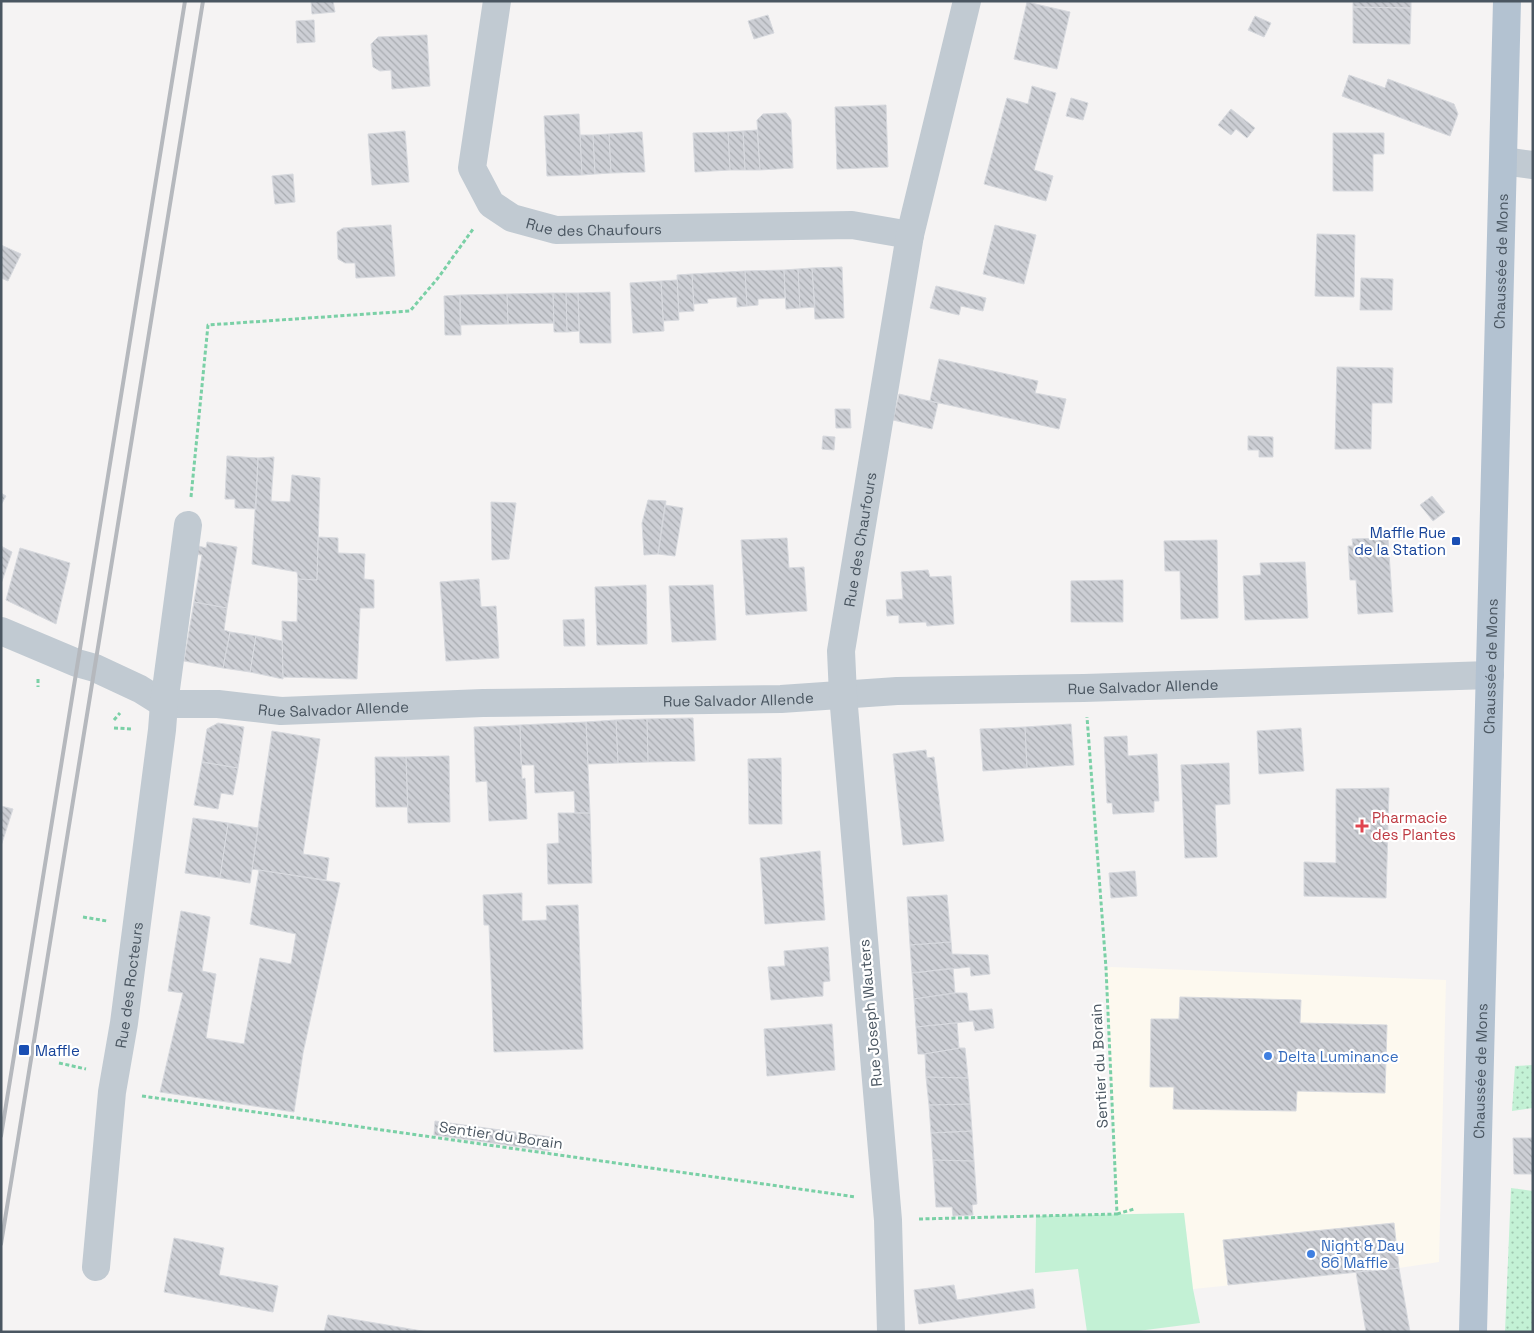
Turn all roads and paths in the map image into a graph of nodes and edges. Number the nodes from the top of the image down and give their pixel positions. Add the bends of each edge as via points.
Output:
1 (497, 1) edge
2 (967, 1) edge
3 (1507, 1) edge
4 (1503, 160) junction
5 (1533, 166) edge
6 (491, 204) junction
7 (910, 235) junction
8 (188, 525) joint
9 (1, 631) edge
10 (1490, 675) junction
11 (1084, 688) junction
12 (843, 695) junction
13 (164, 704) junction
14 (112, 1092) junction
15 (1134, 1209) dead end
16 (887, 1211) junction
17 (1117, 1214) junction
18 (96, 1267) dead end
19 (891, 1332) edge
20 (1474, 1332) edge

1 - 6 street, Rue des Chaufours via 472,168
2 - 7 street, Rue des Chaufours
3 - 4 main road, Chaussée de Mons
4 - 5 street
4 - 10 main road, Chaussée de Mons
6 - 7 street, Rue des Chaufours via 512,218 556,230 852,225
6 - 8 path via 410,312 208,325
7 - 12 street, Rue des Chaufours via 841,652
8 - 13 street, Rue des Rocteurs
9 - 13 street via 95,668
10 - 11 street, Rue Salvador Allende
10 - 20 main road, Chaussée de Mons
11 - 12 street, Rue Salvador Allende
11 - 17 path, Sentier du Borain via 1106,968
12 - 13 street, Rue Salvador Allende via 281,711 218,704
12 - 16 street, Rue Joseph Wauters
13 - 14 street, Rue des Rocteurs via 124,1023
14 - 16 path, Sentier du Borain
14 - 18 street, Rue des Rocteurs
15 - 17 path
16 - 17 path, Sentier du Borain
16 - 19 street, Rue Joseph Wauters

